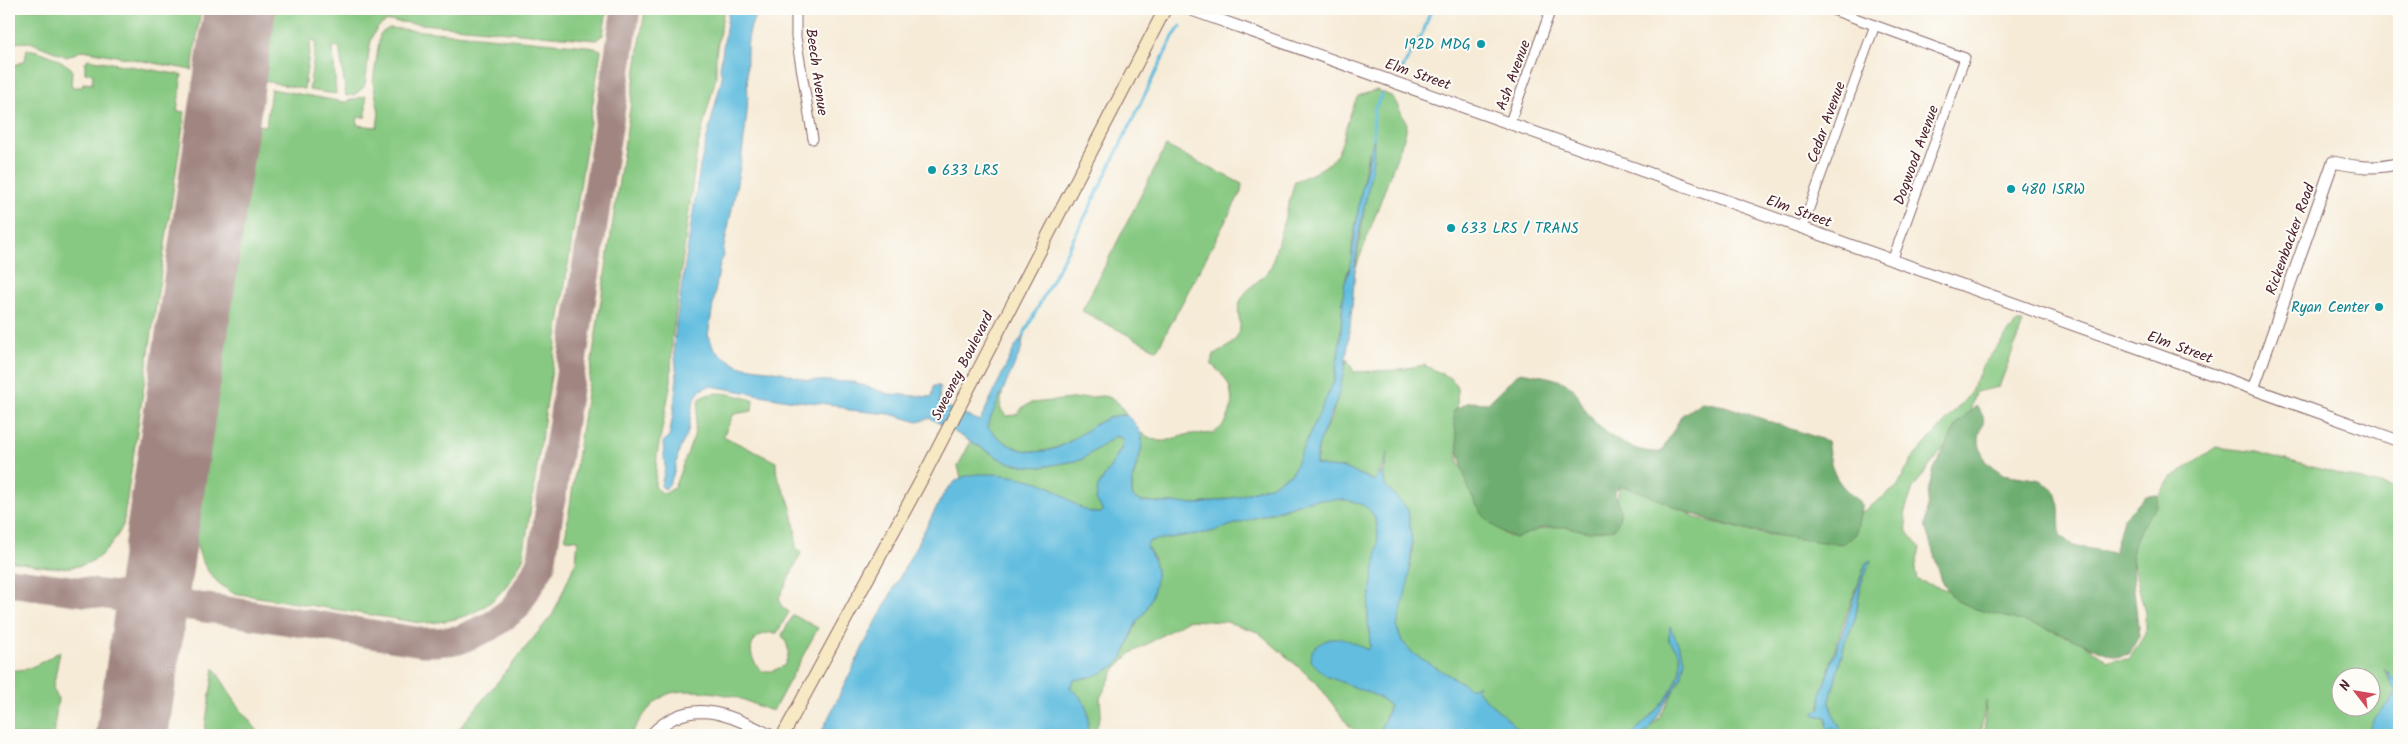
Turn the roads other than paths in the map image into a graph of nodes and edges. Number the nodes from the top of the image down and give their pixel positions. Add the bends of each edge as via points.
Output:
1 (796, 9) edge
2 (1166, 9) edge
3 (1189, 9) edge
4 (1551, 9) edge
5 (1830, 9) edge
6 (1875, 25) junction
7 (1510, 122) junction
8 (813, 139) dead end
9 (2399, 163) edge
10 (1802, 228) junction
11 (1892, 261) junction
12 (2252, 389) junction
13 (2399, 441) edge
14 (651, 735) edge
15 (770, 735) edge
16 (784, 735) edge

1 - 8 street, Beech Avenue via 796,37
2 - 16 main road, Sweeney Boulevard via 945,435
3 - 7 street, Elm Street
4 - 7 street, Ash Avenue
5 - 6 street
6 - 10 street, Cedar Avenue
6 - 11 street, Dogwood Avenue via 1965,58
7 - 10 street, Elm Street
9 - 12 street, Rickenbacker Road via 2362,168 2334,162
10 - 11 street, Elm Street
11 - 12 street, Elm Street
12 - 13 street, Elm Street
14 - 15 street via 674,718 705,711 726,714

